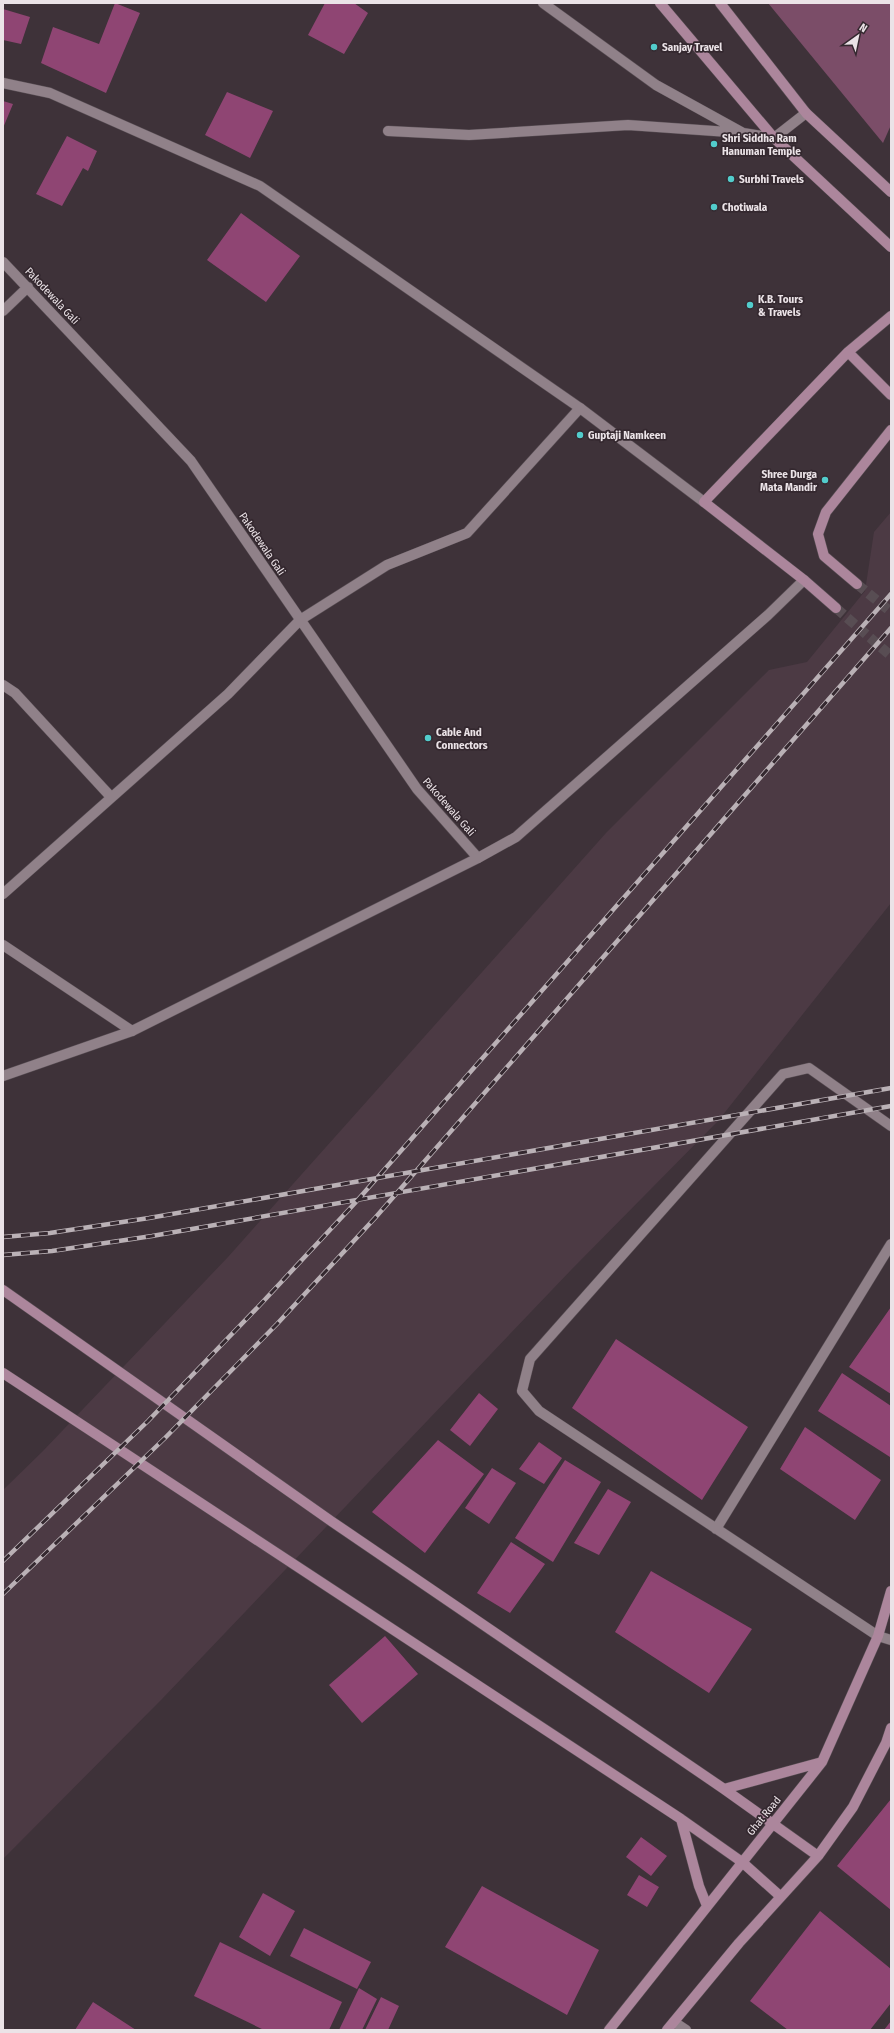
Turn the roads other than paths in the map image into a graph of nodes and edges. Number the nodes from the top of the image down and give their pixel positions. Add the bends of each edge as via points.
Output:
1 (543, 3) edge
2 (660, 3) edge
3 (720, 3) edge
4 (3, 83) edge
5 (806, 113) junction
6 (388, 131) dead end
7 (743, 133) junction
8 (774, 138) junction
9 (891, 192) edge
10 (891, 247) edge
11 (3, 262) edge
12 (28, 287) junction
13 (3, 311) edge
14 (891, 316) edge
15 (848, 352) junction
16 (891, 395) edge
17 (580, 408) junction
18 (891, 430) edge
19 (704, 502) junction
20 (804, 580) junction
21 (857, 584) tunnel mouth
22 (836, 608) tunnel mouth
23 (300, 620) junction
24 (3, 685) edge
25 (111, 797) junction
26 (478, 858) junction
27 (3, 894) edge
28 (3, 945) edge
29 (132, 1031) junction
30 (3, 1076) edge
31 (891, 1126) edge
32 (891, 1244) edge
33 (3, 1290) edge
34 (3, 1373) edge
35 (716, 1529) junction
36 (891, 1591) edge
37 (878, 1636) junction
38 (891, 1640) edge
39 (891, 1728) edge
40 (822, 1762) junction
41 (724, 1788) junction
42 (680, 1819) junction
43 (774, 1824) junction
44 (818, 1856) junction
45 (742, 1862) junction
46 (780, 1896) junction
47 (707, 1906) junction
48 (674, 2022) junction
49 (610, 2030) edge
50 (666, 2030) edge
51 (686, 2030) edge

1 - 7 street via 656,85
2 - 8 main road
3 - 5 main road
4 - 17 street via 50,93 260,186
5 - 8 street
5 - 9 main road
6 - 7 street via 469,135 628,125
7 - 8 street
8 - 10 main road
11 - 12 street, Pakodewala Gali
12 - 13 street
12 - 23 street, Pakodewala Gali via 191,461
14 - 15 main road
15 - 16 main road
15 - 19 main road
17 - 19 street
17 - 23 street via 467,533 387,565
18 - 21 main road via 826,512 818,534 824,556
19 - 20 main road
20 - 22 main road
20 - 26 street via 768,615 516,837
23 - 25 street via 228,694
23 - 26 street, Pakodewala Gali via 417,789
24 - 25 street via 15,693
25 - 27 street
26 - 29 street
28 - 29 street
29 - 30 street
31 - 35 street via 809,1068 783,1074 530,1359 522,1391 539,1411
32 - 35 street
33 - 41 main road via 331,1521
34 - 42 main road
35 - 37 street
36 - 37 main road, Ghat Road
37 - 38 street
37 - 40 main road, Ghat Road
39 - 44 main road via 853,1807
40 - 41 main road
40 - 43 main road, Ghat Road
41 - 43 main road
42 - 45 main road
42 - 47 main road
43 - 44 main road
43 - 45 main road, Ghat Road
44 - 46 main road
45 - 46 main road
45 - 47 main road, Ghat Road
46 - 48 main road
47 - 49 main road, Ghat Road
48 - 50 main road
48 - 51 street

